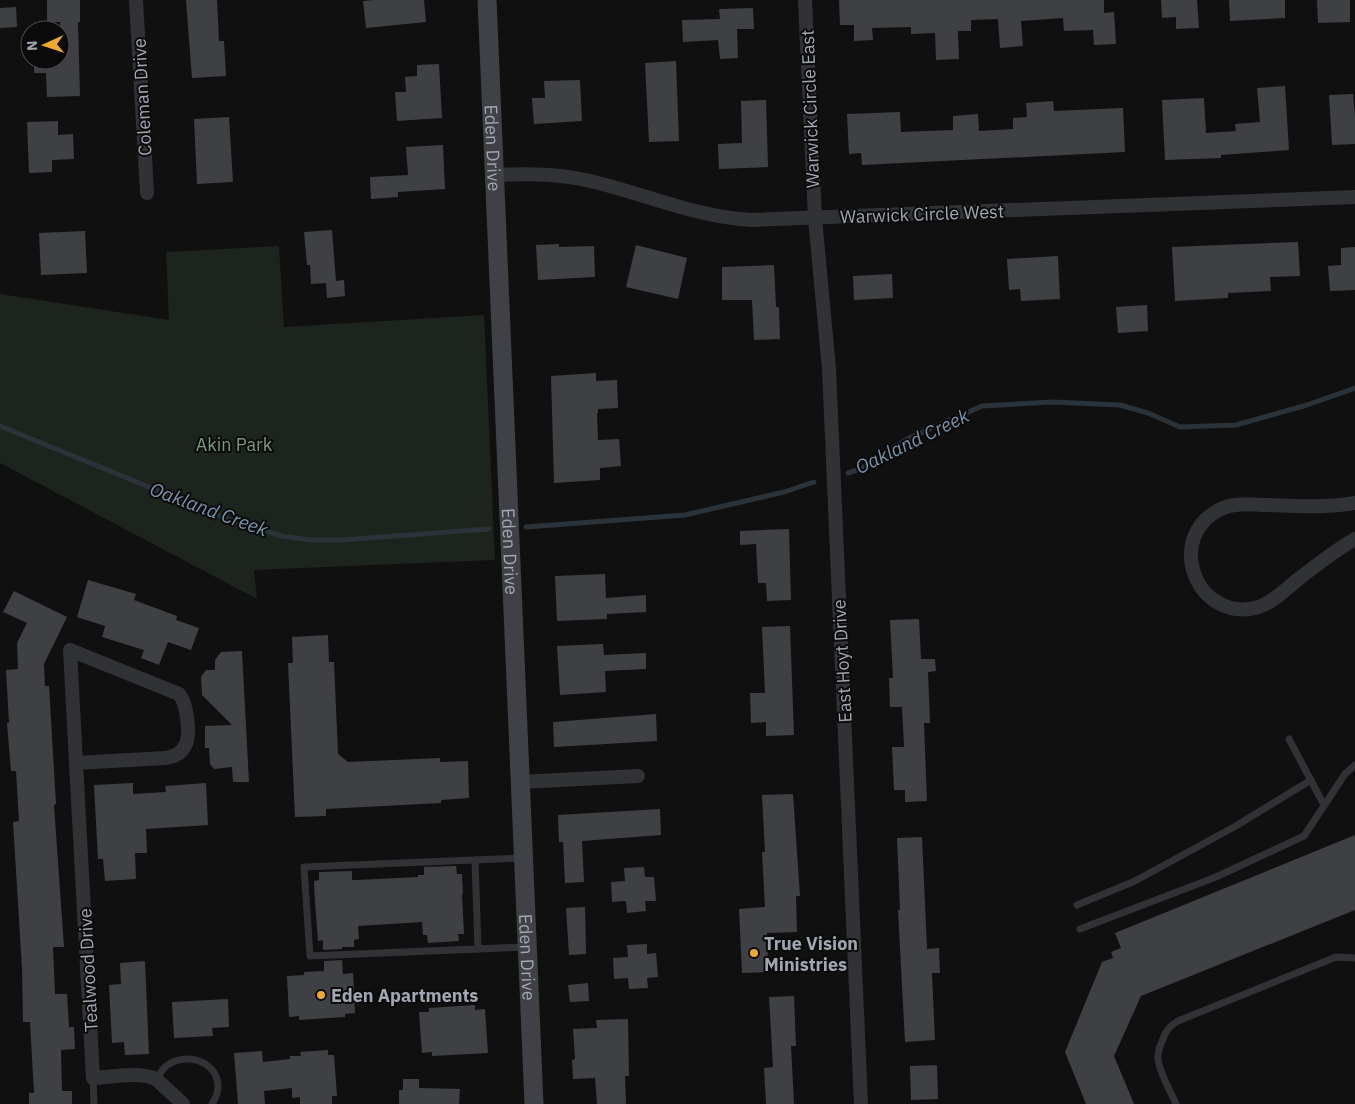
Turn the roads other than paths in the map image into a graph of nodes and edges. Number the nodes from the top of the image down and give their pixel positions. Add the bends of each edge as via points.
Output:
1 (136, 0) edge
2 (487, 0) edge
3 (806, 0) edge
4 (494, 175) junction
5 (147, 194) dead end
6 (1355, 197) edge
7 (815, 218) junction
8 (1355, 503) edge
9 (1355, 539) edge
10 (1289, 739) dead end
11 (76, 763) junction
12 (1355, 765) edge
13 (638, 776) dead end
14 (1311, 780) junction
15 (520, 782) junction
16 (1324, 805) junction
17 (524, 858) junction
18 (475, 860) junction
19 (1077, 905) dead end
20 (1080, 929) dead end
21 (527, 947) junction
22 (478, 949) junction
23 (1355, 958) edge
24 (93, 1078) junction
25 (156, 1079) junction
26 (94, 1104) edge
27 (183, 1104) edge
28 (212, 1104) edge
29 (534, 1104) edge
30 (861, 1104) edge
31 (1176, 1104) edge

1 - 5 street, Coleman Drive
2 - 4 street, Eden Drive
3 - 7 street, Warwick Circle East
4 - 7 street, Warwick Circle West via 537,174 579,178 679,208 738,219
4 - 15 street, Eden Drive
6 - 7 street, Warwick Circle West
7 - 30 street, East Hoyt Drive via 829,369
8 - 9 street via 1230,505 1215,512 1199,528 1190,559 1198,581 1210,598 1234,608 1254,608 1271,601
10 - 14 lane
11 - 11 street, Tealwood Drive via 165,758 177,754 187,740 183,699 169,689 70,650
11 - 24 street, Tealwood Drive
12 - 16 lane
13 - 15 street
14 - 16 lane
14 - 19 lane via 1135,881
15 - 17 street, Eden Drive
16 - 20 lane via 1304,836 1216,877
17 - 18 lane
17 - 21 street, Eden Drive
18 - 22 lane
18 - 22 lane via 304,867 310,956
21 - 22 lane
21 - 29 street, Eden Drive
23 - 31 lane via 1336,957 1170,1026 1159,1048 1158,1058
24 - 25 street via 144,1075
24 - 26 lane
25 - 27 street
25 - 28 lane via 164,1068 179,1060 205,1063 214,1071 219,1084

